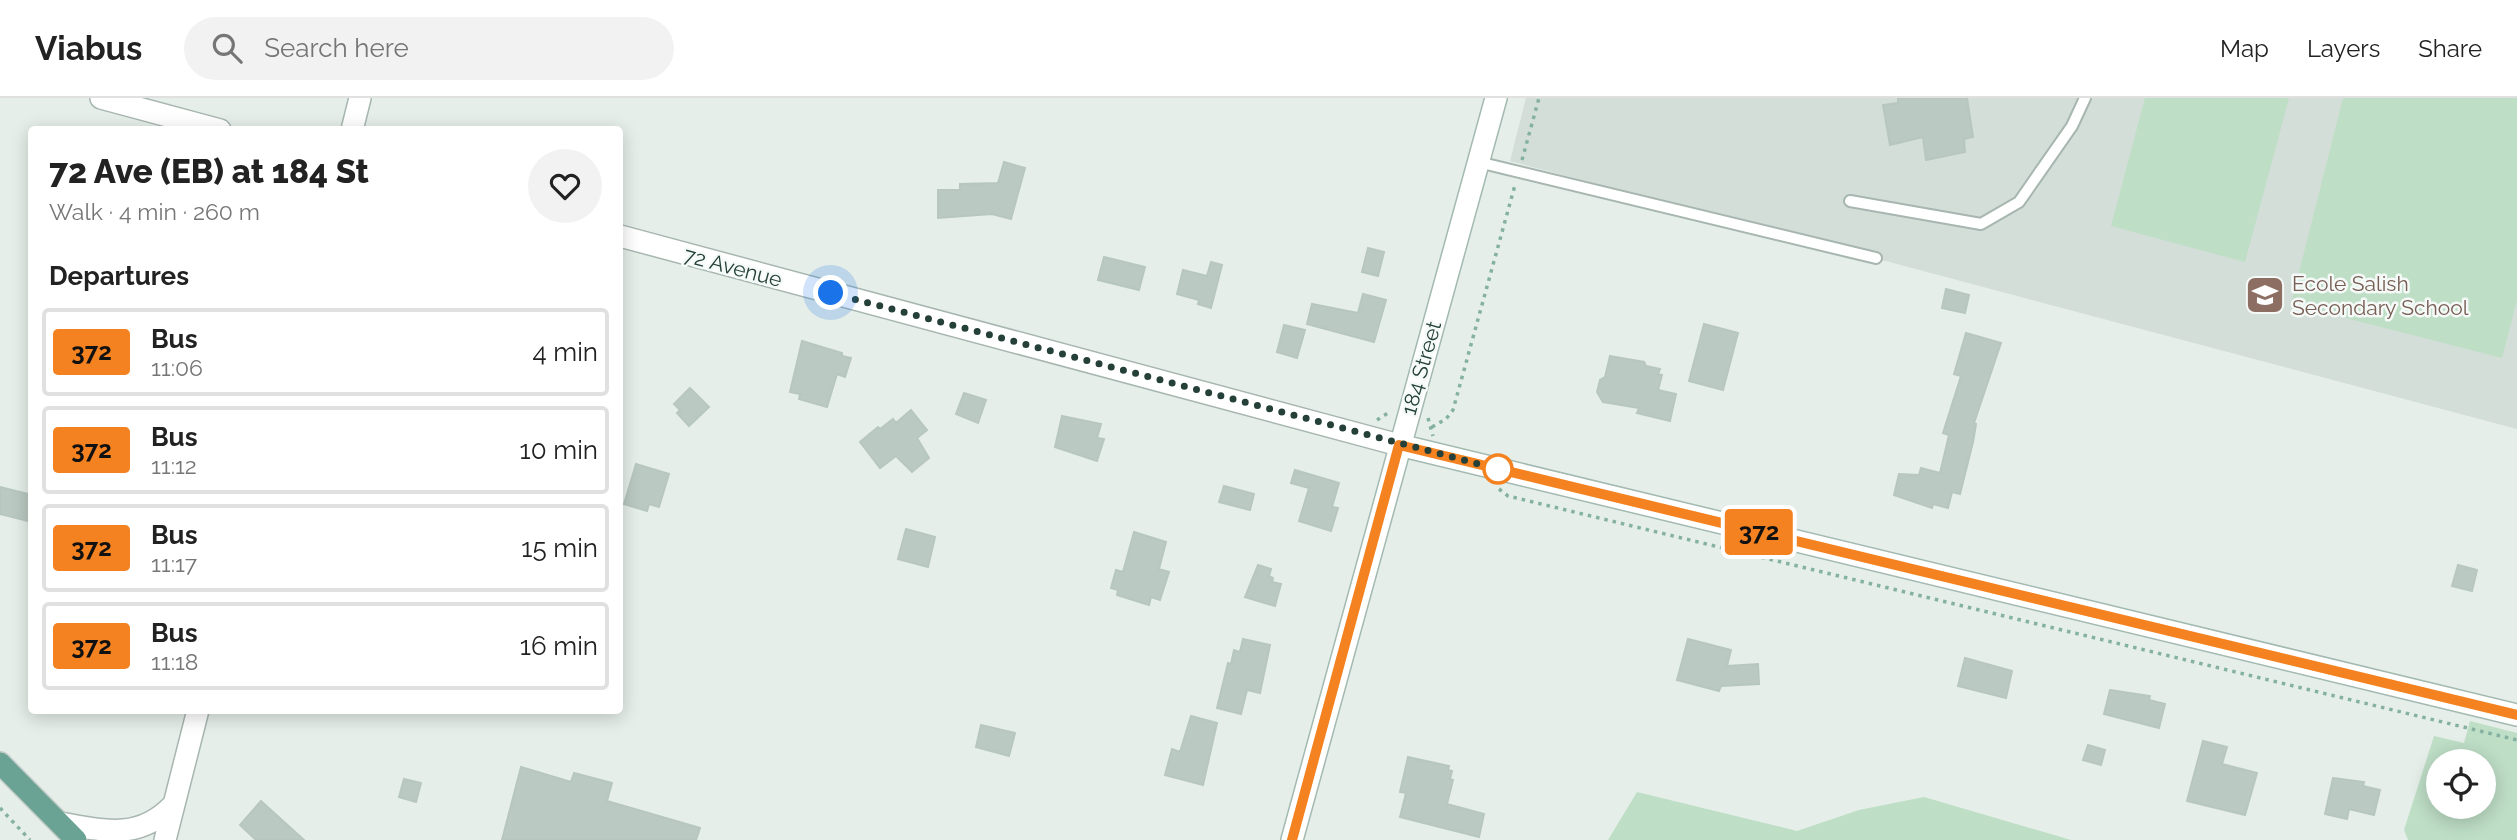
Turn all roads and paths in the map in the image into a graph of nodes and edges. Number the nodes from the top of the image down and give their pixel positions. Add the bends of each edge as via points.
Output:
1 (102, 98) edge
2 (360, 98) edge
3 (1496, 98) edge
4 (1539, 98) edge
5 (2085, 98) edge
6 (205, 126) edge
7 (353, 126) edge
8 (1523, 157) dead end
9 (1478, 162) junction
10 (1516, 183) dead end
11 (1850, 201) dead end
12 (623, 237) edge
13 (1876, 258) dead end
14 (1395, 408) dead end
15 (1430, 418) dead end
16 (1377, 420) dead end
17 (1432, 427) junction
18 (1434, 434) dead end
19 (1399, 445) junction
20 (1495, 486) dead end
21 (197, 714) edge
22 (2517, 715) edge
23 (2517, 740) edge
24 (0, 763) edge
25 (172, 806) junction
26 (0, 808) edge
27 (60, 823) junction
28 (30, 840) edge
29 (76, 840) edge
30 (165, 840) edge
31 (1292, 840) edge

1 - 6 main road
2 - 7 main road
3 - 9 main road, 184 Street
4 - 8 path
5 - 11 lane via 2072,126 2019,202 1981,225
9 - 13 lane
9 - 19 main road, 184 Street
10 - 17 path via 1453,410
12 - 19 main road, 72 Avenue
14 - 16 path
15 - 17 path
17 - 18 path
19 - 22 main road, 72 Avenue
19 - 31 main road, 184 Street
20 - 23 path via 1508,496
21 - 25 main road
24 - 27 main road
25 - 27 main road via 142,829 109,832
25 - 30 main road
26 - 28 path
27 - 29 main road

